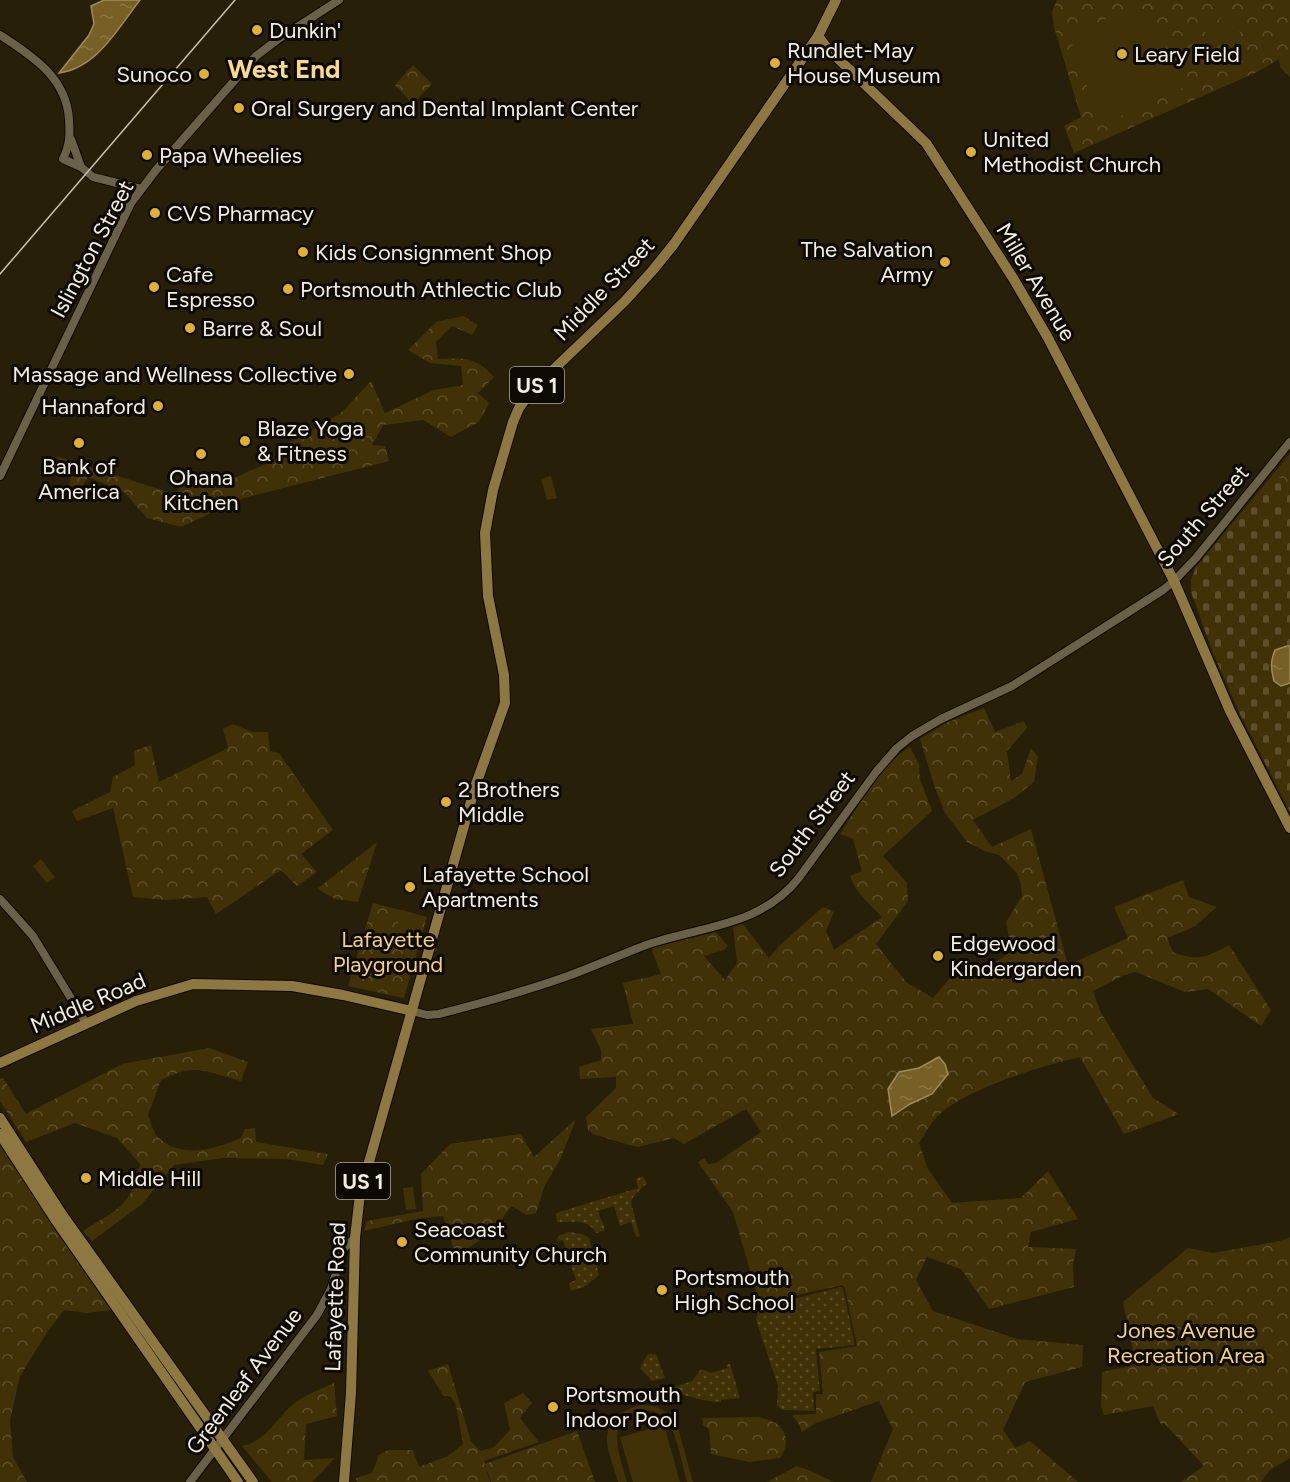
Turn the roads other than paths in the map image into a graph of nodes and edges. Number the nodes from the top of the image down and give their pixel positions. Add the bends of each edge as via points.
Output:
1 (339, 0) edge
2 (836, 0) edge
3 (0, 35) edge
4 (818, 36) junction
5 (71, 139) junction
6 (81, 167) junction
7 (141, 189) junction
8 (1290, 442) edge
9 (0, 476) edge
10 (1174, 582) junction
11 (480, 771) joint
12 (1290, 828) edge
13 (0, 899) edge
14 (193, 984) joint
15 (412, 1011) junction
16 (86, 1023) junction
17 (0, 1063) edge
18 (0, 1118) edge
19 (0, 1134) edge
20 (355, 1238) junction
21 (223, 1439) junction
22 (216, 1448) junction
23 (190, 1482) edge
24 (238, 1482) edge
25 (253, 1482) edge
26 (344, 1482) edge

1 - 7 street, Islington Street via 256,56
2 - 4 main road, Middle Street / US 1
3 - 5 street via 45,68 57,82 67,103
4 - 10 main road, Miller Avenue via 920,136 940,163 1045,332
4 - 11 main road, Middle Street / US 1 via 653,270 532,390 516,415 485,533 488,596 506,696
5 - 6 street
5 - 6 street via 63,159
6 - 7 street via 93,177
7 - 9 street, Islington Street via 115,234
8 - 10 street, South Street
10 - 12 main road, Miller Avenue via 1230,711
10 - 15 street, South Street via 1012,686 912,736 876,772 793,885 764,908 736,922 651,944 530,988 440,1014
11 - 15 main road, Lafayette Road / US 1
13 - 16 street via 33,936
14 - 15 main road, South Street via 298,987
14 - 16 main road, Middle Road via 147,996
15 - 20 main road, Lafayette Road / US 1 via 360,1194
16 - 17 main road, Middle Road
18 - 21 main road via 57,1207
19 - 22 main road via 44,1204
20 - 21 street, Greenleaf Avenue via 344,1248 314,1321
20 - 26 main road, Lafayette Road / US 1
21 - 22 street, Greenleaf Avenue
21 - 25 main road
22 - 23 street, Greenleaf Avenue
22 - 24 main road

